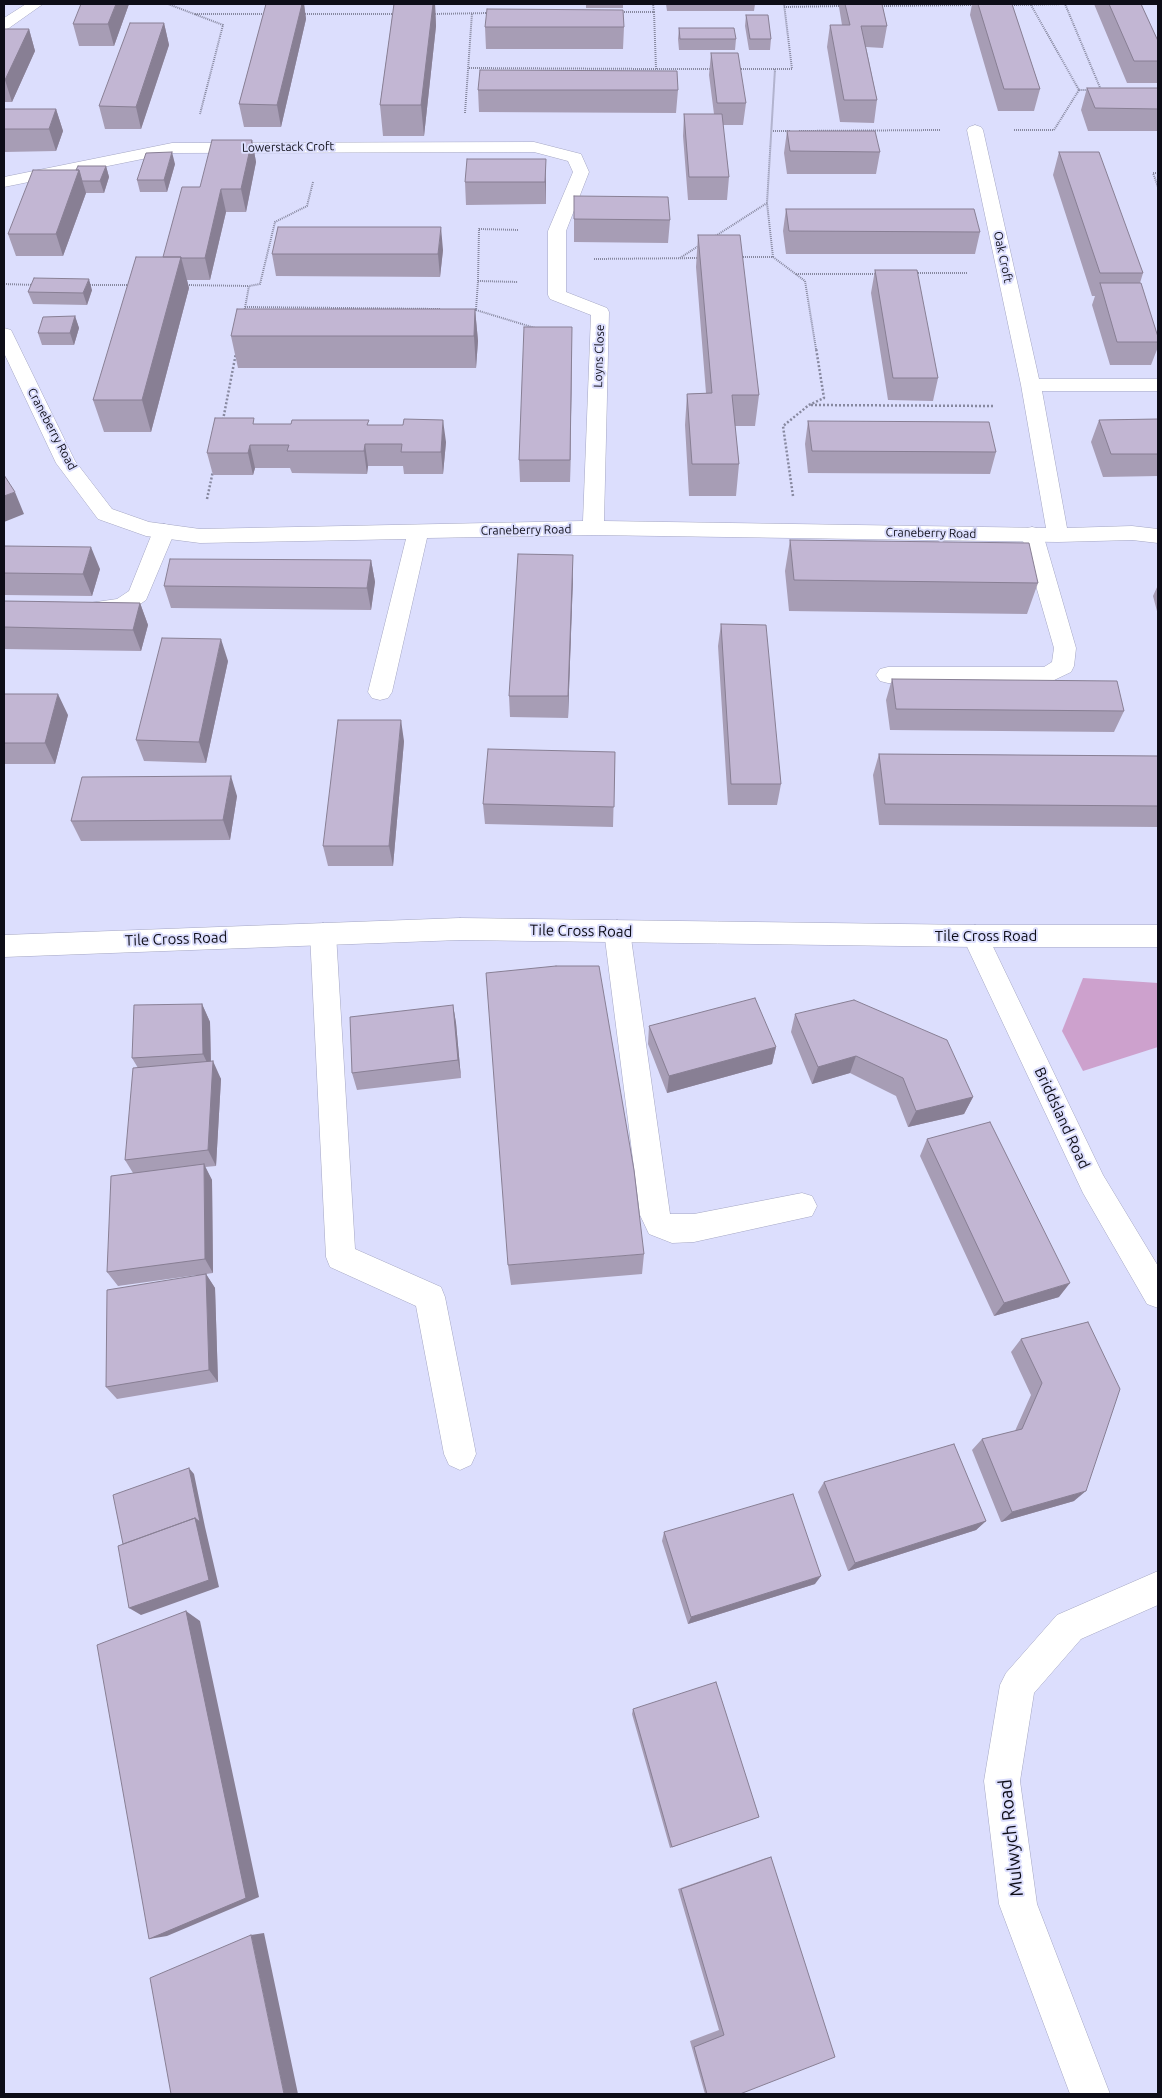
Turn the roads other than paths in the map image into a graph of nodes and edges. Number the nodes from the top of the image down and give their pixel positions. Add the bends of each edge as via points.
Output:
1 (36, 4) edge
2 (4, 25) edge
3 (975, 130) road end
4 (4, 182) edge
5 (557, 282) joint
6 (4, 334) edge
7 (1031, 385) junction
8 (1158, 385) edge
9 (594, 528) junction
10 (164, 531) junction
11 (418, 532) junction
12 (1032, 534) junction
13 (1058, 535) junction
14 (1158, 536) edge
15 (69, 609) edge
16 (888, 675) dead end
17 (380, 692) dead end
18 (617, 931) junction
19 (323, 934) junction
20 (975, 936) junction
21 (1158, 936) edge
22 (4, 946) edge
23 (802, 1206) dead end
24 (1158, 1294) edge
25 (460, 1454) dead end
26 (1158, 1588) edge
27 (1090, 2094) edge

1 - 2 street
3 - 7 street, Oak Croft
4 - 5 street, Lowerstack Croft via 172,148 534,147 575,158 580,172 557,231
5 - 9 street, Loyns Close via 557,295 600,312
6 - 10 street, Craneberry Road via 66,463 105,514 146,529
7 - 8 street
7 - 13 street, Oak Croft
9 - 11 street, Craneberry Road
9 - 12 street, Craneberry Road
10 - 11 street, Craneberry Road via 200,536
10 - 15 street via 138,595 122,606
11 - 17 street
12 - 13 street, Craneberry Road
12 - 16 street via 1065,648 1063,666 1048,675
13 - 14 street, Craneberry Road
18 - 19 street, Tile Cross Road via 460,929
18 - 20 street, Tile Cross Road
18 - 23 street via 655,1215 659,1224 672,1229 694,1228
19 - 22 street, Tile Cross Road
19 - 25 street via 341,1257 430,1297
20 - 21 street, Tile Cross Road
20 - 24 street, Briddsland Road via 1093,1184
26 - 27 street, Mulwych Road via 1069,1628 1018,1685 1002,1781 1018,1904

